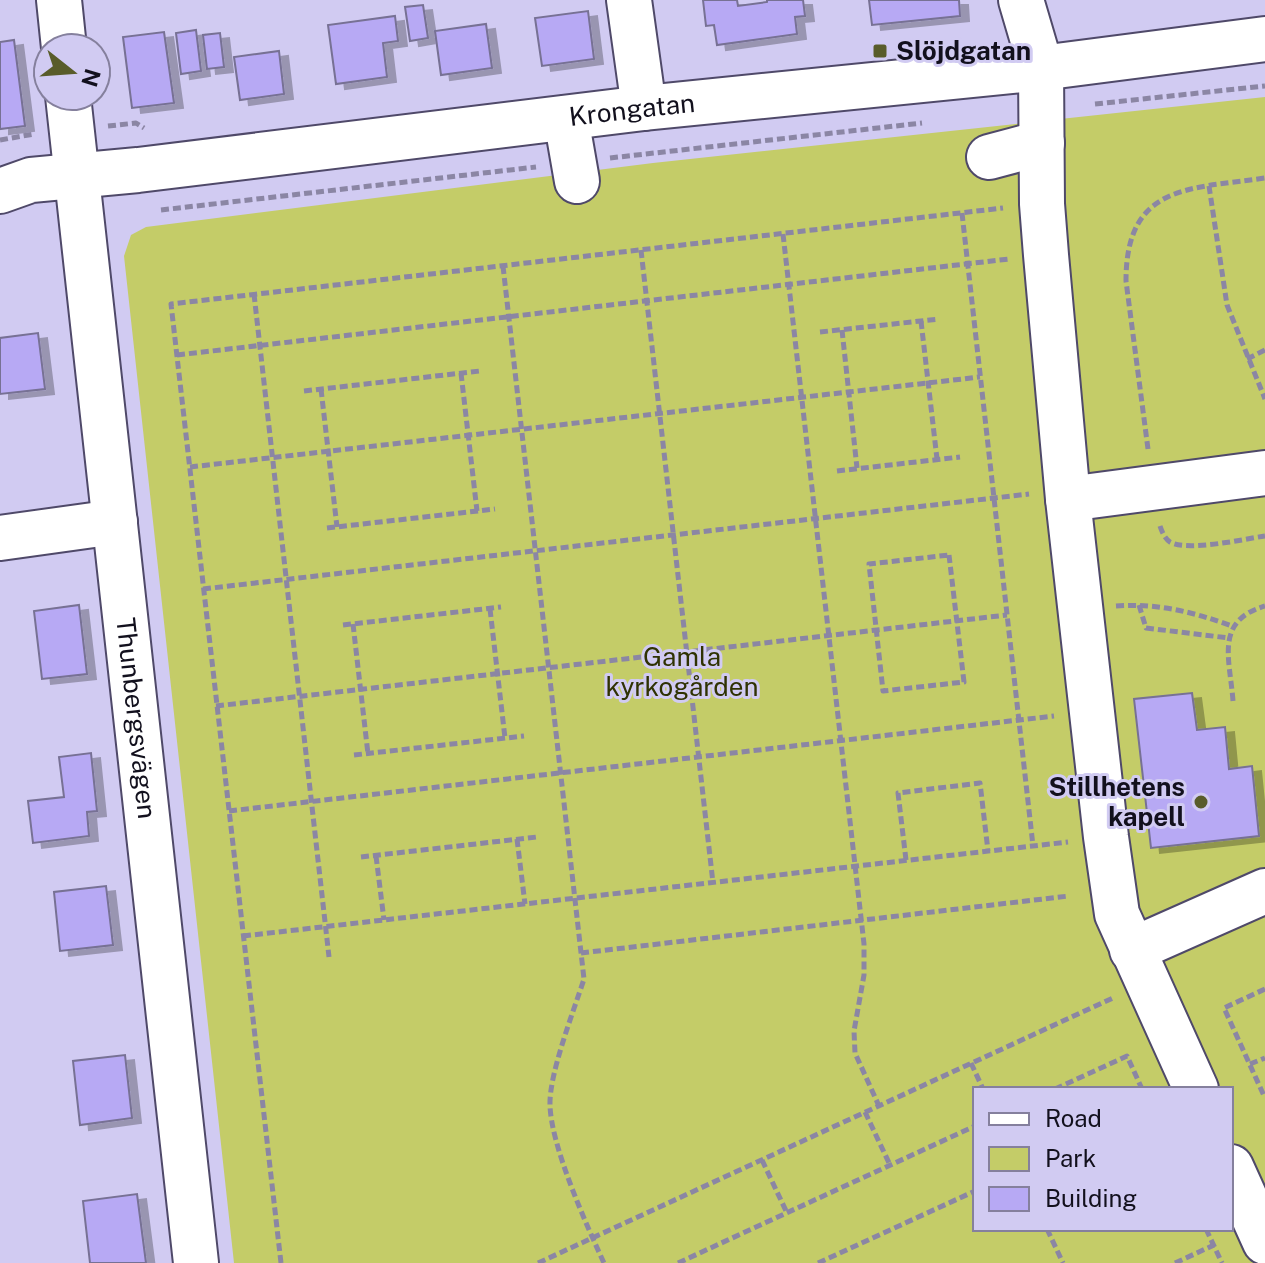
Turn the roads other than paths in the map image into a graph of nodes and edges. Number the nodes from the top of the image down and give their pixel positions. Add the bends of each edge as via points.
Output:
1 (59, 0) edge
2 (629, 0) edge
3 (1021, 0) edge
4 (62, 32) edge
5 (1265, 39) edge
6 (1041, 107) junction
7 (644, 108) junction
8 (70, 112) edge
9 (566, 118) junction
10 (989, 157) dead end
11 (576, 172) road end
12 (76, 175) junction
13 (0, 191) edge
14 (1265, 473) edge
15 (1068, 495) junction
16 (115, 522) junction
17 (0, 538) edge
18 (1265, 891) edge
19 (1140, 966) junction
20 (1195, 1087) edge
21 (1233, 1171) edge
22 (1265, 1242) edge
23 (196, 1263) edge

1 - 4 street
2 - 7 street
3 - 6 street
5 - 6 street, Krongatan
6 - 7 street, Krongatan
6 - 10 street
6 - 15 street via 1042,204
7 - 9 street, Krongatan
8 - 12 street, Thunbergsvägen
9 - 11 street
9 - 12 street, Krongatan
12 - 13 street, Krongatan via 31,180
12 - 16 street, Thunbergsvägen
14 - 15 street
15 - 19 street via 1117,914
16 - 17 street
16 - 23 street, Thunbergsvägen
18 - 19 street
19 - 20 street
21 - 22 street

